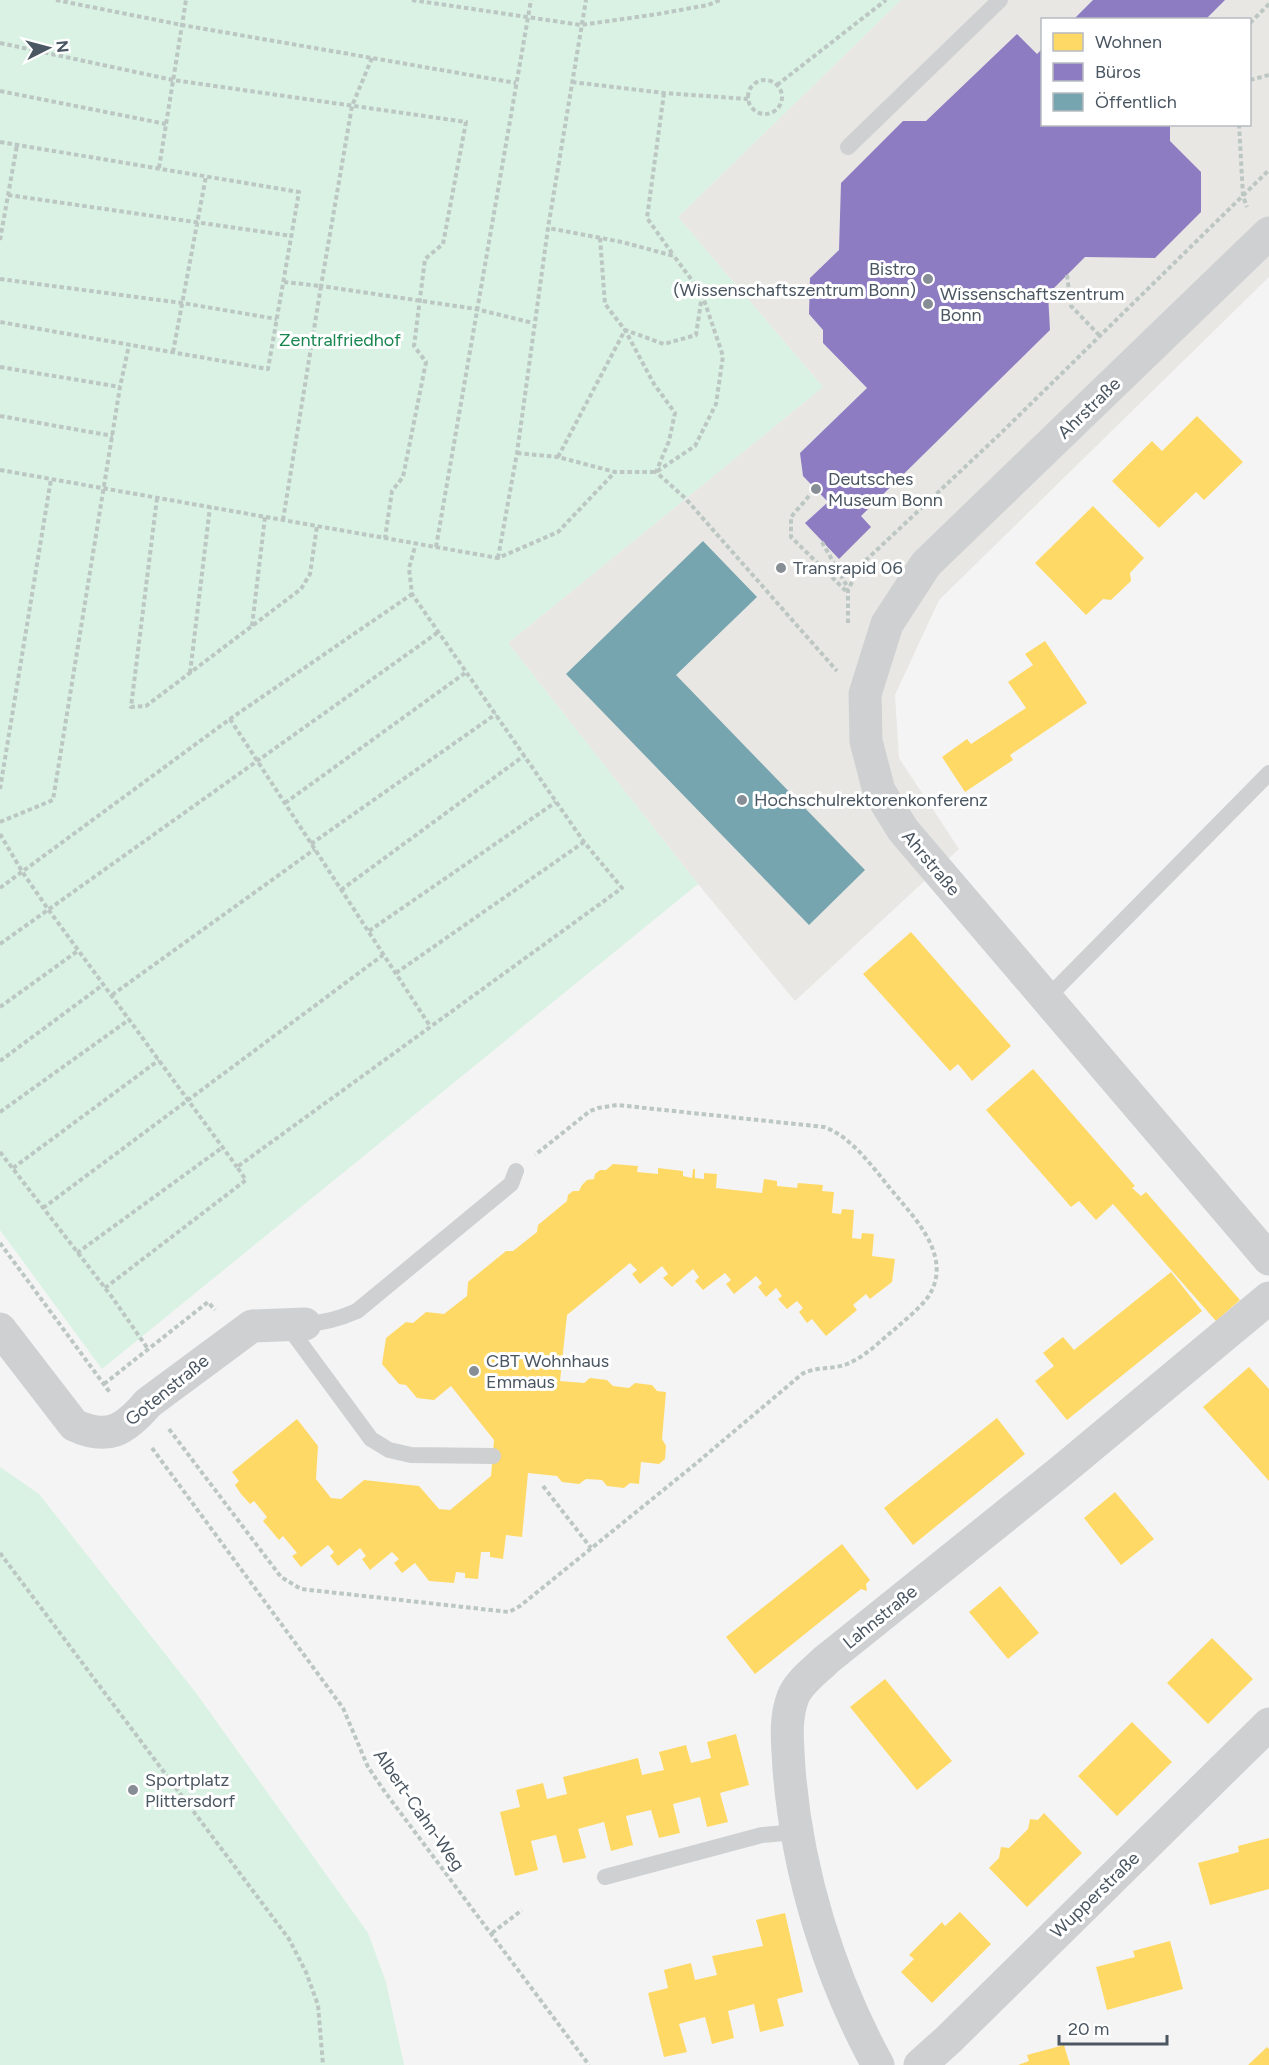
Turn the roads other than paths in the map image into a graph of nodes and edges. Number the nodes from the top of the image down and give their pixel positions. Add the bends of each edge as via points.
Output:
1 (1000, 0) edge
2 (848, 147) dead end
3 (1261, 223) edge
4 (1269, 773) edge
5 (1047, 998) junction
6 (516, 1171) road end
7 (1269, 1259) edge
8 (1269, 1298) edge
9 (296, 1324) junction
10 (0, 1329) edge
11 (493, 1456) dead end
12 (1269, 1725) edge
13 (797, 1832) junction
14 (604, 1877) dead end
15 (878, 2065) edge
16 (920, 2065) edge

1 - 2 lane
3 - 5 street, Ahrstraße via 926,564 887,624 865,694 866,741 879,791 903,830
4 - 5 lane
5 - 7 street, Ahrstraße
6 - 9 lane via 511,1184 357,1311 330,1321
8 - 13 street, Lahnstraße via 806,1679 794,1695 786,1744
9 - 10 street, Gotenstraße via 252,1326 112,1432 100,1434 74,1425
9 - 11 lane via 371,1439 389,1450 411,1455
12 - 16 street, Wupperstraße
13 - 14 lane via 762,1835
13 - 15 street, Lahnstraße via 829,1951

